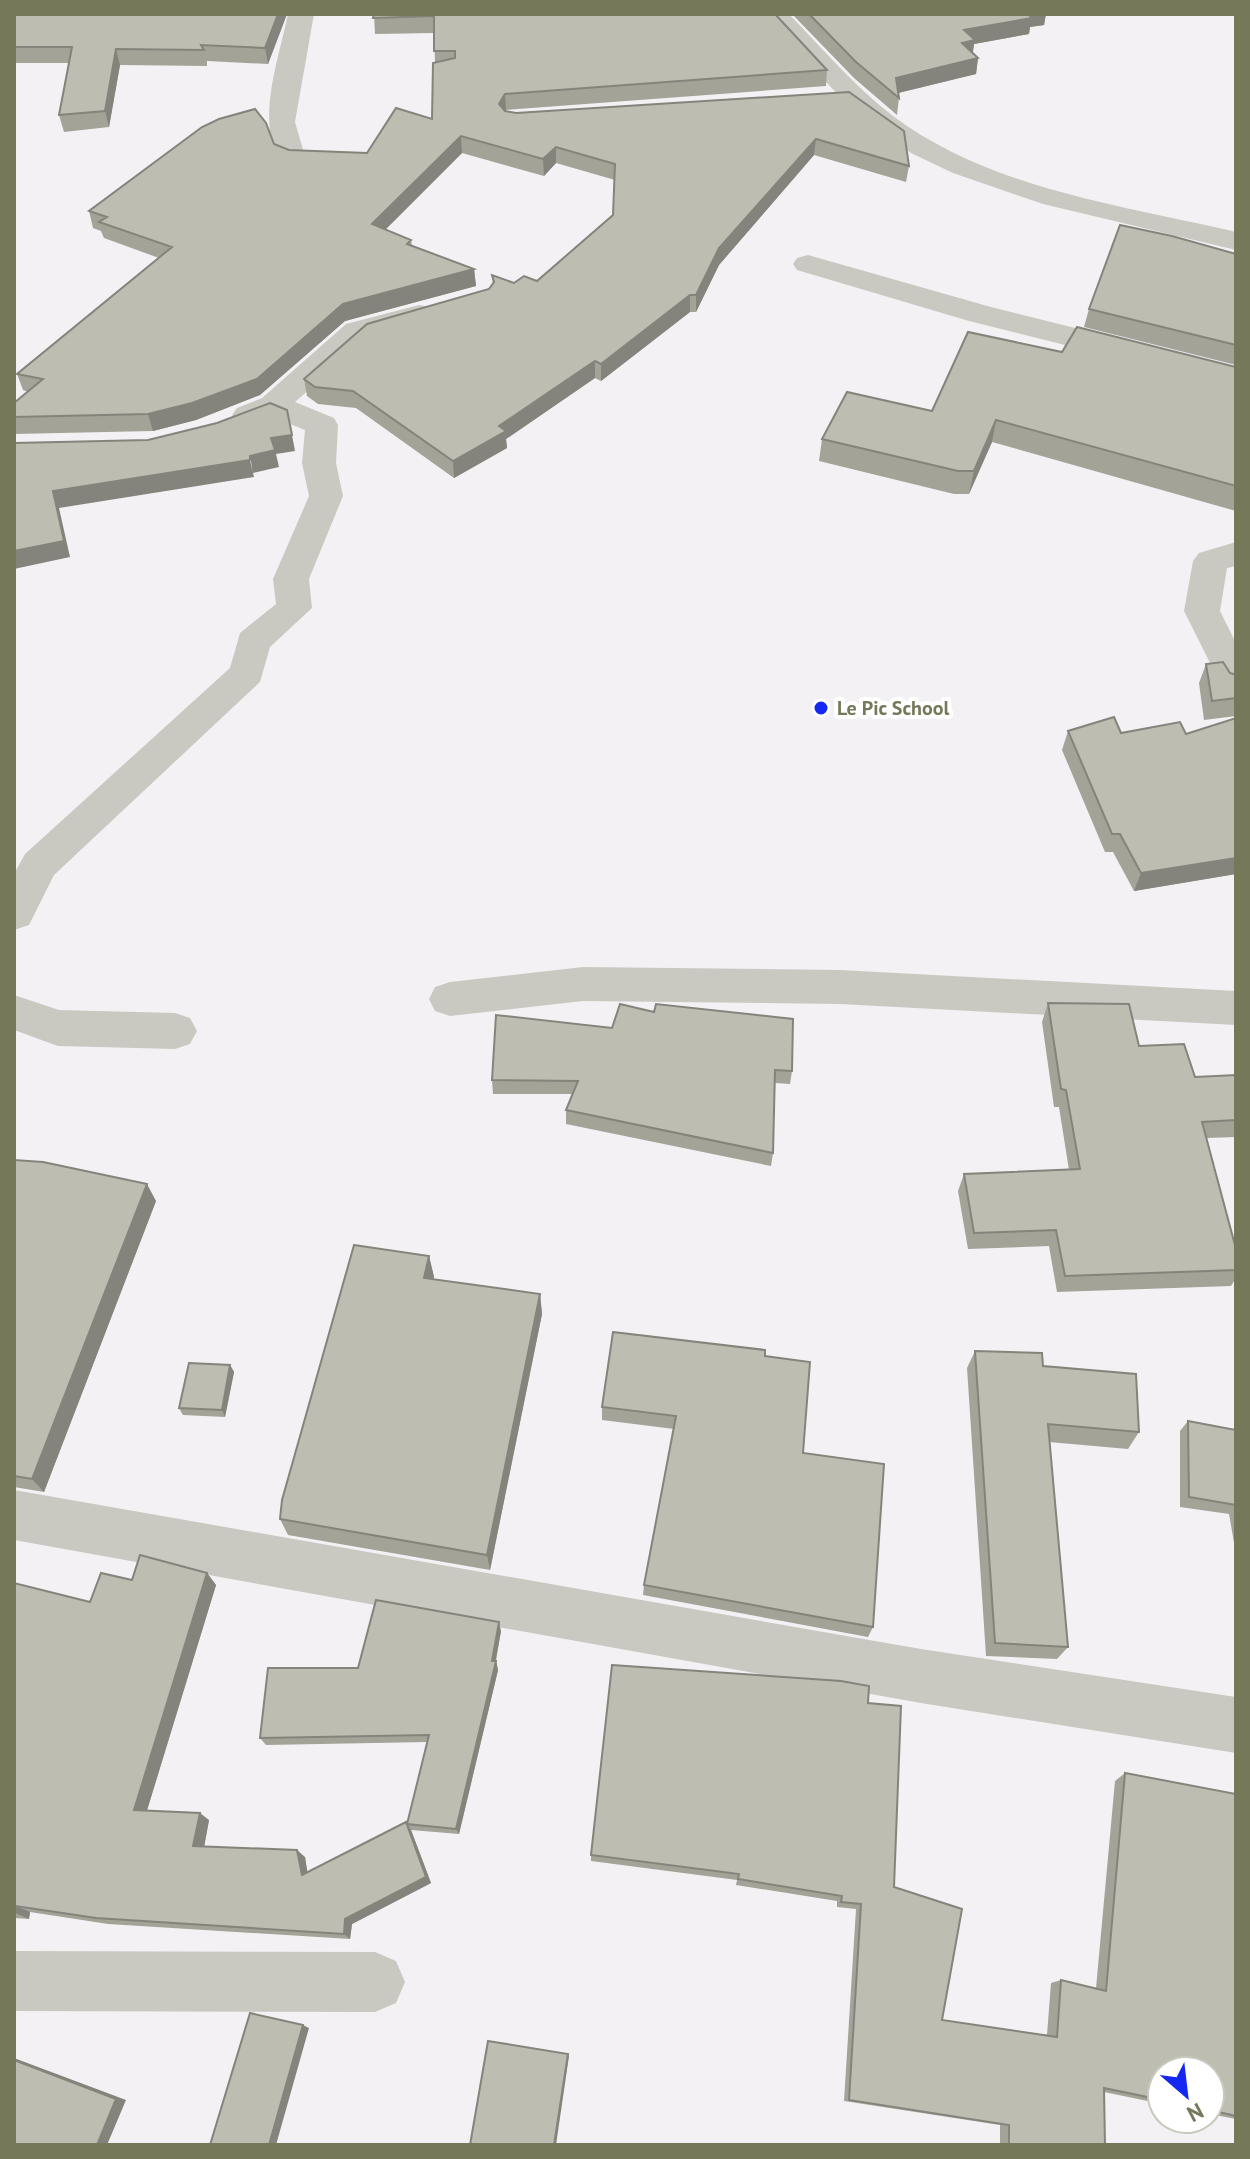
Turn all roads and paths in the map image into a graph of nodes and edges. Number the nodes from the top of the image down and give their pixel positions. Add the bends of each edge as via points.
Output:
1 (301, 14) edge
2 (775, 14) edge
3 (854, 96) junction
4 (824, 98) edge
5 (290, 153) edge
6 (1236, 241) edge
7 (808, 264) dead end
8 (449, 305) edge
9 (1236, 378) edge
10 (273, 405) junction
11 (221, 425) edge
12 (1236, 554) edge
13 (1236, 680) edge
14 (14, 914) edge
15 (450, 999) dead end
16 (1236, 1008) edge
17 (14, 1012) edge
18 (175, 1031) dead end
19 (14, 1515) edge
20 (1236, 1725) edge
21 (14, 1981) edge
22 (375, 1982) dead end

1 - 5 street via 281,122
2 - 3 street
3 - 4 street
3 - 6 street via 920,145 963,166 1028,190
7 - 9 street via 980,314
8 - 10 street via 357,331
10 - 11 street
10 - 14 street via 322,425 319,463 326,496 291,579 294,608 253,642 247,673 39,865
12 - 13 street via 1211,561 1202,611
15 - 16 street via 583,984 840,987
17 - 18 street via 58,1028
19 - 20 street via 921,1676
21 - 22 street

